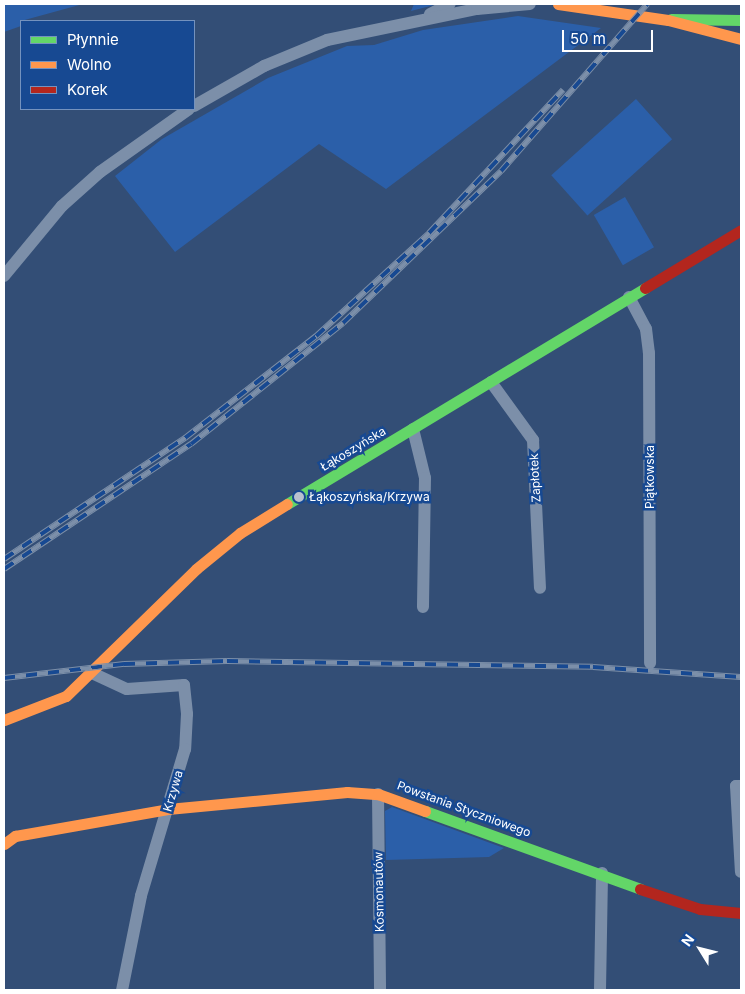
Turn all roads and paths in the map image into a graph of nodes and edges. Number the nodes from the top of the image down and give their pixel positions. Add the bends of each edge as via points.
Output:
1 (450, 4) edge
2 (530, 4) edge
3 (558, 4) edge
4 (479, 6) edge
5 (668, 20) junction
6 (741, 20) edge
7 (409, 21) junction
8 (741, 39) edge
9 (195, 105) edge
10 (187, 110) edge
11 (741, 230) edge
12 (4, 276) edge
13 (629, 297) junction
14 (491, 382) junction
15 (413, 429) junction
16 (540, 588) dead end
17 (423, 607) dead end
18 (650, 663) dead end
19 (92, 673) junction
20 (4, 720) edge
21 (741, 786) edge
22 (378, 794) junction
23 (168, 809) junction
24 (4, 844) edge
25 (741, 872) edge
26 (602, 873) junction
27 (741, 913) edge
28 (122, 990) edge
29 (380, 990) edge
30 (600, 990) edge

1 - 7 street
2 - 4 street
3 - 5 street
4 - 7 street
5 - 6 street via 687,16
5 - 8 street
7 - 9 street via 302,49
10 - 12 street via 100,172 62,206
11 - 13 street, Łąkoszyńska
13 - 14 street, Łąkoszyńska
13 - 18 street, Piątkowska via 646,329 649,354
14 - 15 street, Łąkoszyńska
14 - 16 street, Zapłotek via 533,440
15 - 17 street via 425,478
15 - 19 street, Łąkoszyńska via 232,539
19 - 20 street, Łąkoszyńska via 58,700
19 - 23 street, Krzywa via 127,689 184,684 185,749
21 - 25 street via 736,786
22 - 23 street, Powstania Styczniowego via 347,792
22 - 26 street, Powstania Styczniowego
22 - 29 street, Kosmonautów
23 - 24 street, Powstania Styczniowego via 15,836
23 - 28 street, Krzywa via 141,896
26 - 27 street, Powstania Styczniowego via 700,909
26 - 30 street

